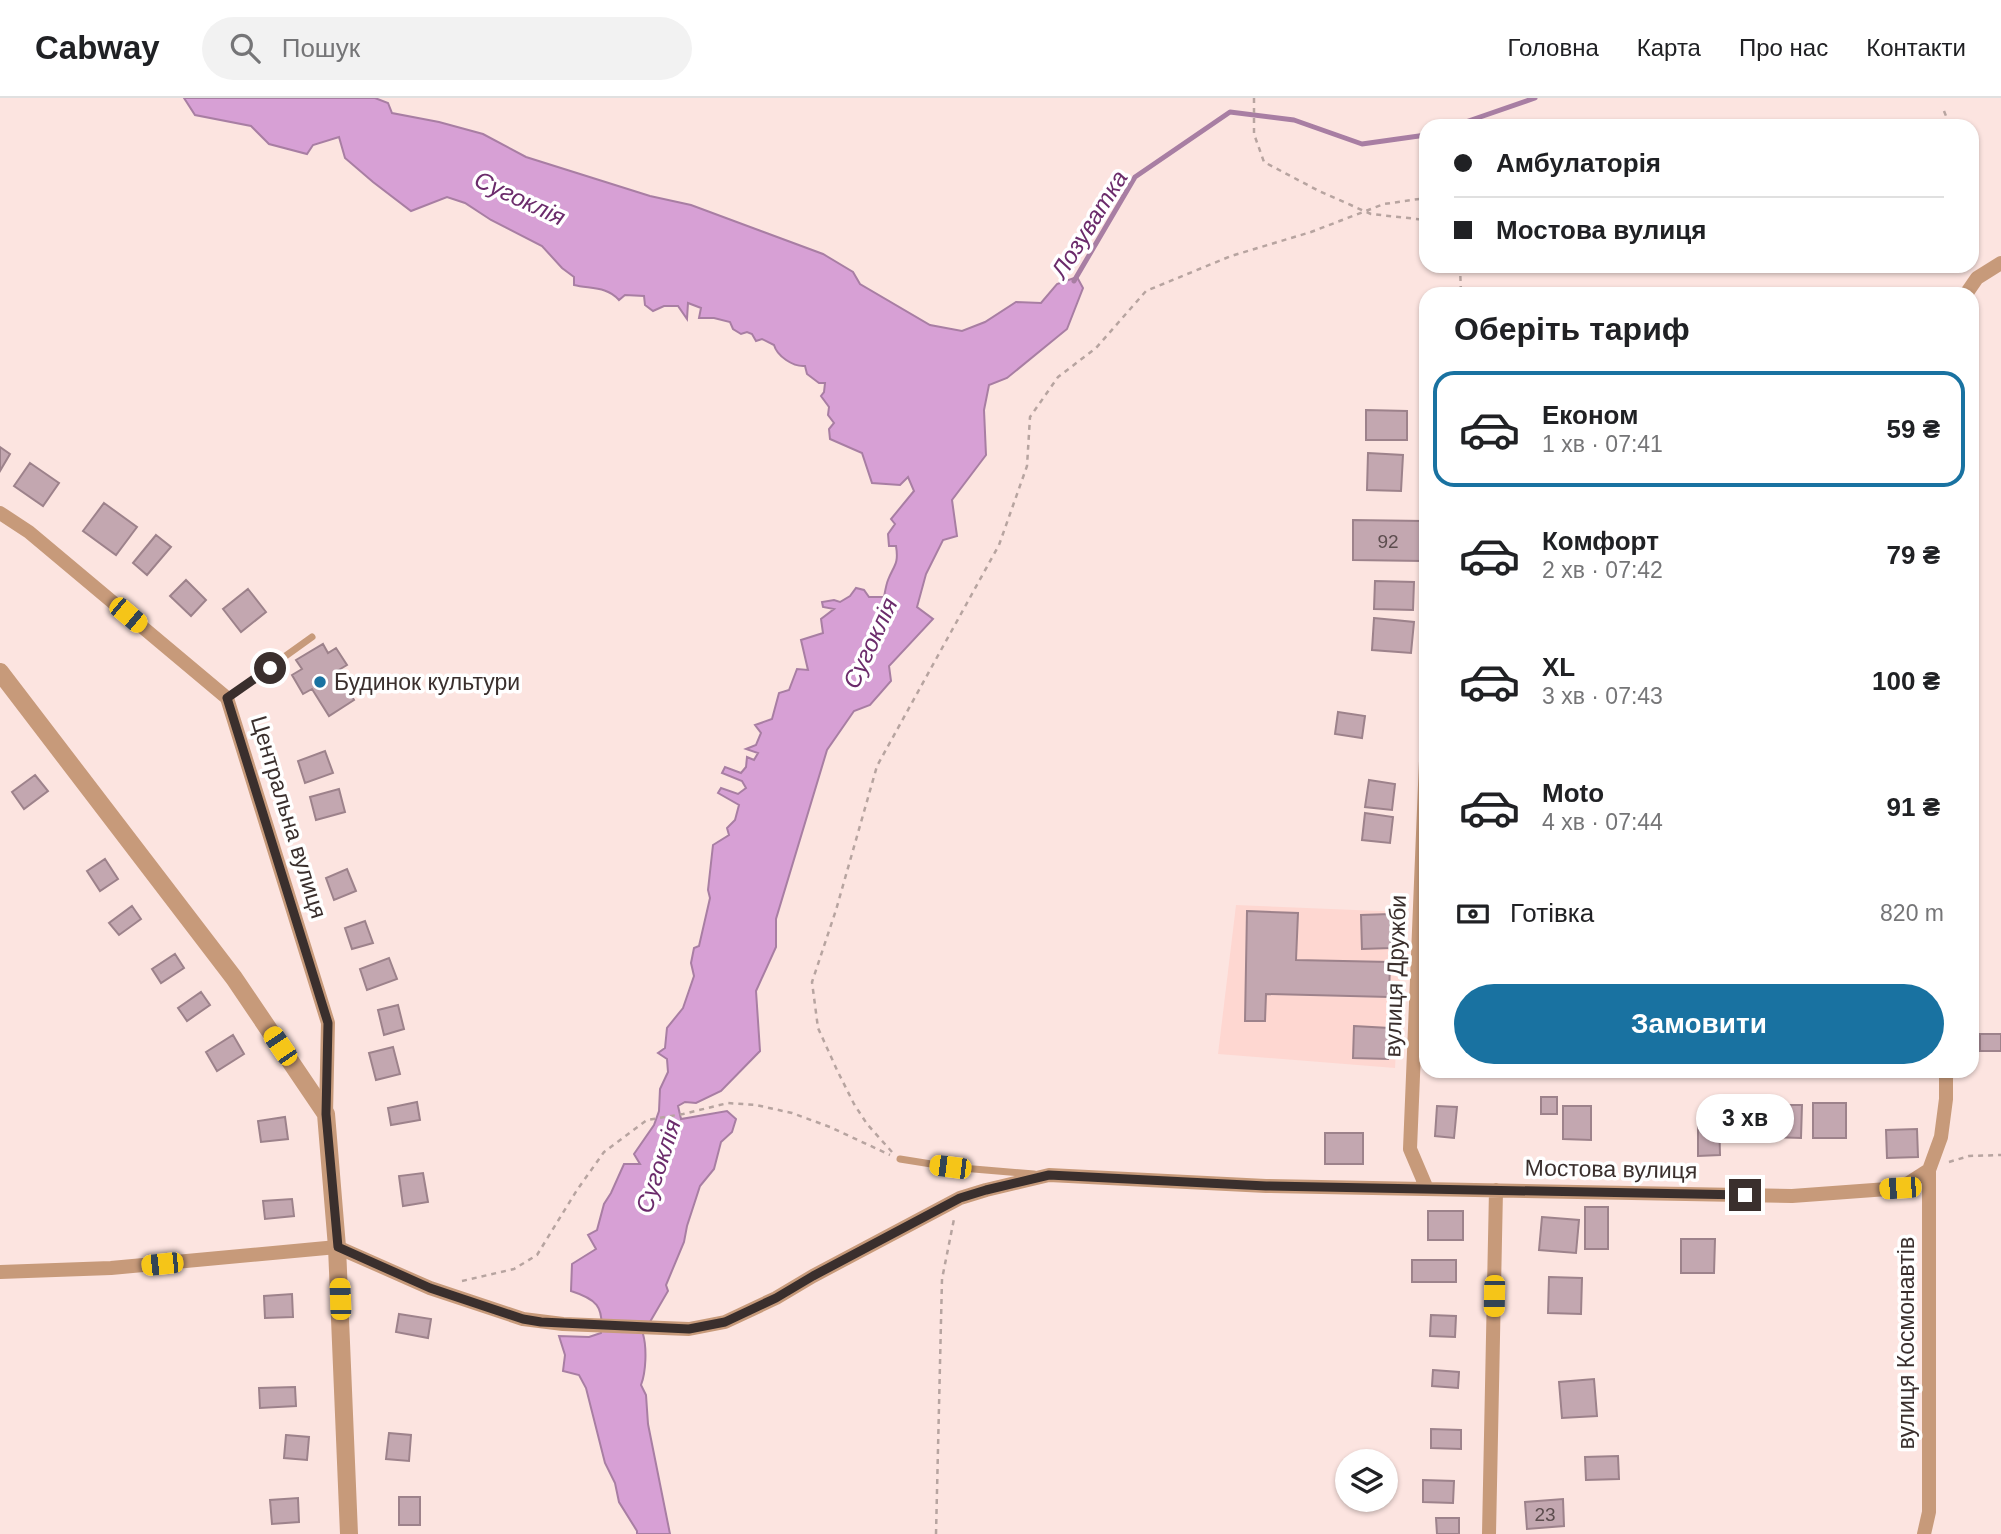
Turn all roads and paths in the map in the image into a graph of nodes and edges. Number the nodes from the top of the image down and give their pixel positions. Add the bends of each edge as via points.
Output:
1 (1254, 98) edge
2 (1944, 111) dead end
3 (1947, 119) edge
4 (1419, 199) edge
5 (1365, 211) junction
6 (1419, 219) edge
7 (2001, 263) edge
8 (1971, 287) edge
9 (0, 513) edge
10 (312, 637) dead end
11 (0, 672) edge
12 (227, 698) junction
13 (1419, 931) edge
14 (1946, 1078) edge
15 (326, 1114) junction
16 (2001, 1155) edge
17 (900, 1159) junction
18 (1928, 1170) junction
19 (1049, 1175) junction
20 (1427, 1189) junction
21 (1496, 1190) junction
22 (960, 1198) junction
23 (338, 1247) junction
24 (0, 1272) edge
25 (430, 1288) junction
26 (349, 1534) edge
27 (936, 1534) edge
28 (1489, 1534) edge
29 (1924, 1534) edge

1 - 5 path via 1254,134 1265,162
2 - 3 path
4 - 5 path
5 - 6 path
5 - 17 path via 1231,256 1146,291 1096,348 1058,377 1030,417 1027,467 999,545 877,766 812,982 818,1028 854,1104
7 - 8 street
9 - 12 street, Центральна вулиця via 29,532
10 - 12 lane
11 - 15 street, Центральна вулиця via 233,978
12 - 15 street, Центральна вулиця via 328,1023
13 - 20 street, вулиця Дружби via 1410,1149
14 - 18 street, вулиця Космонавтів via 1941,1137
15 - 23 street, Центральна вулиця
16 - 18 path via 1969,1156
17 - 19 lane
17 - 25 path via 830,1127 756,1105 728,1103 648,1120 604,1152 537,1255 514,1269
18 - 21 street, Мостова вулиця via 1900,1188 1792,1196
18 - 29 street, вулиця Космонавтів via 1929,1512
19 - 20 street, Мостова вулиця
19 - 22 street, Мостова вулиця
20 - 21 street, Мостова вулиця
21 - 28 street
22 - 25 street, Мостова вулиця via 776,1298 725,1322 689,1329 541,1322
22 - 27 path via 942,1279
23 - 24 street via 111,1268
23 - 25 street, Мостова вулиця
23 - 26 street, Центральна вулиця

